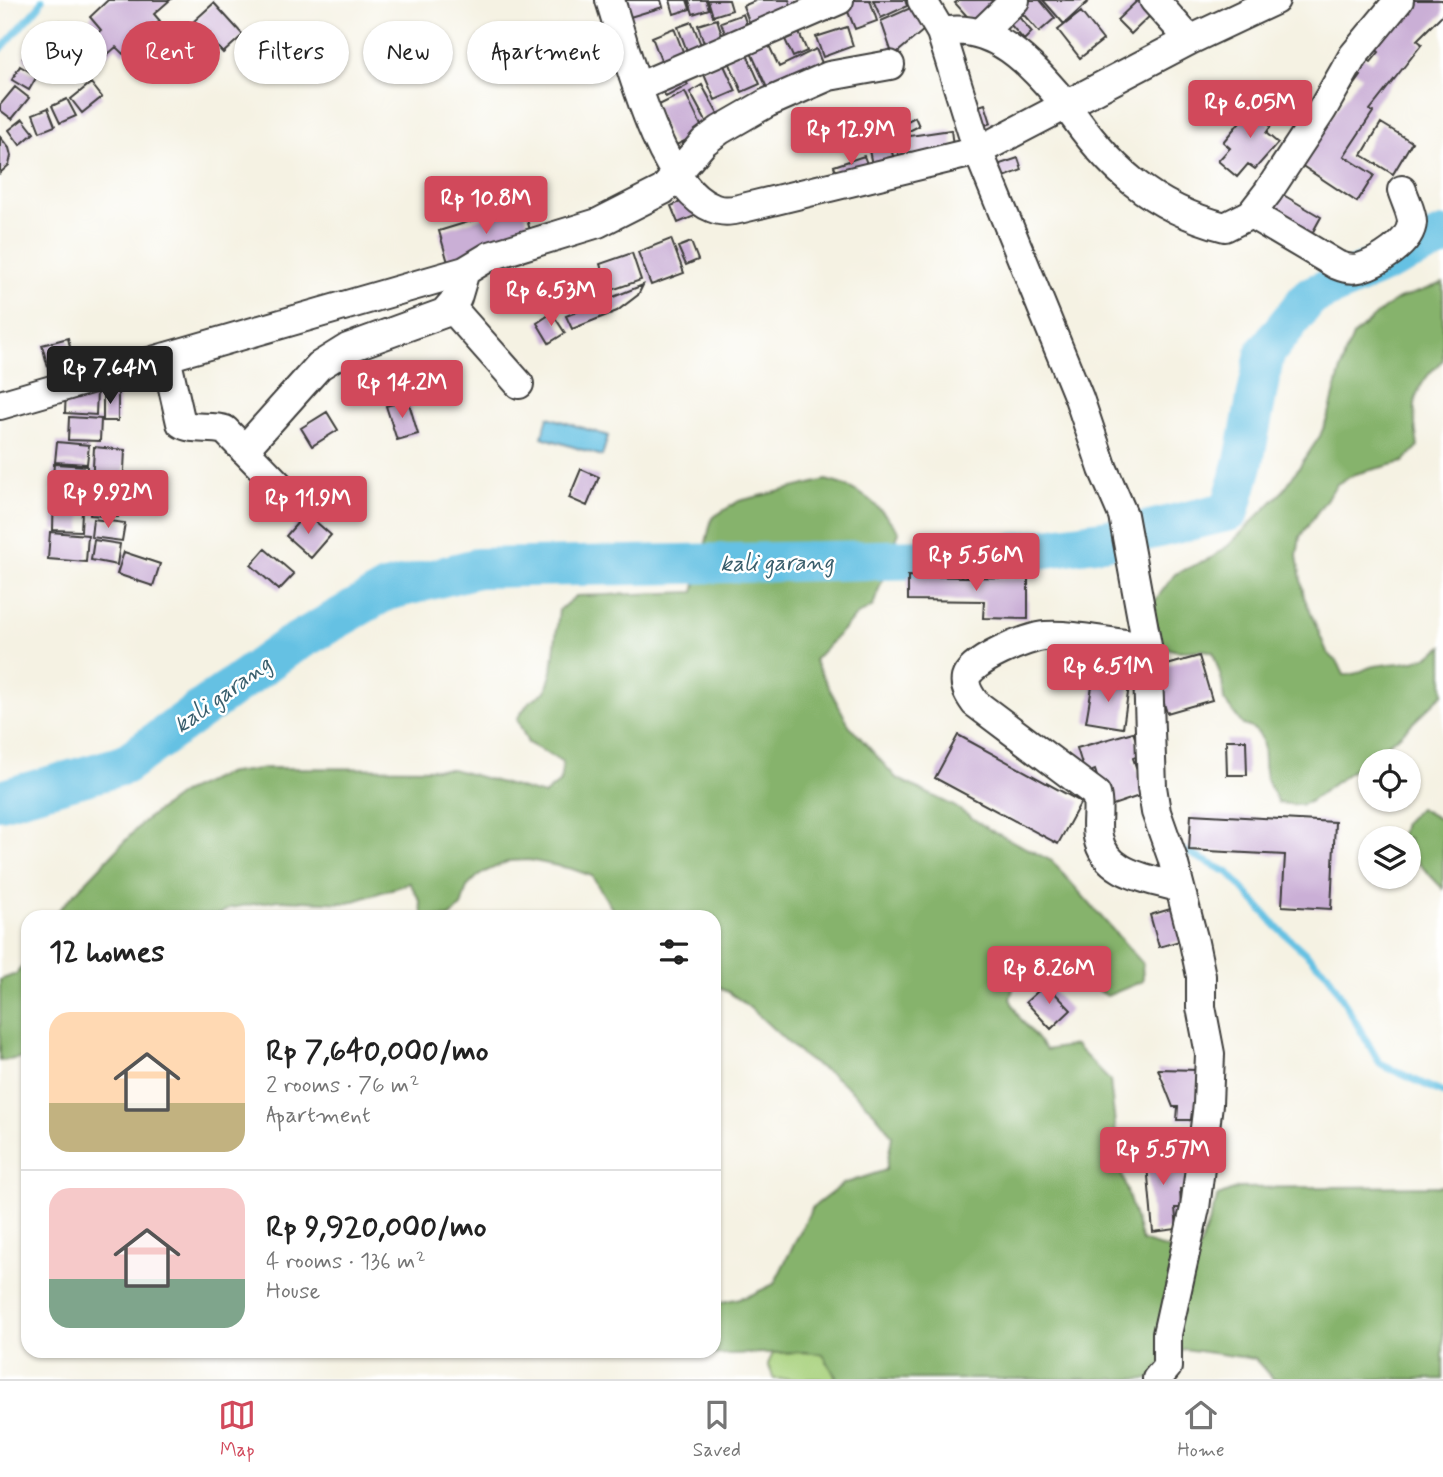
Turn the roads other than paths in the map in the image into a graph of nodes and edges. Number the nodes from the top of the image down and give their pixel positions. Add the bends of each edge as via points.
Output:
1 (610, 0) edge
2 (839, 0) edge
3 (922, 0) edge
4 (1015, 0) edge
5 (1154, 0) edge
6 (1275, 0) edge
7 (1399, 0) edge
8 (942, 32) junction
9 (981, 33) junction
10 (1190, 40) junction
11 (890, 65) dead end
12 (638, 87) junction
13 (1066, 105) junction
14 (978, 151) junction
15 (675, 174) junction
16 (1402, 190) dead end
17 (1251, 214) junction
18 (465, 271) junction
19 (450, 306) junction
20 (166, 357) junction
21 (519, 384) dead end
22 (0, 405) edge
23 (244, 450) junction
24 (300, 507) dead end
25 (1139, 646) junction
26 (1180, 888) junction
27 (1157, 1379) edge

1 - 12 street
2 - 12 street
3 - 8 street
4 - 9 street
5 - 10 street
6 - 10 street
7 - 17 street via 1353,56 1287,166
8 - 9 street via 970,29
8 - 14 street
9 - 13 street via 1037,70
10 - 13 street
11 - 15 street via 829,76 750,112 704,142
12 - 15 street
13 - 14 street
13 - 17 street via 1111,163 1180,212 1226,226
14 - 15 street via 725,211 710,208
14 - 25 street via 1123,515 1137,593
15 - 18 street via 663,190 598,223 490,256
16 - 17 street via 1412,220 1410,232 1391,250 1359,268 1337,265
18 - 19 street
18 - 20 street
19 - 21 street
19 - 23 street via 444,313 348,348 319,366
20 - 22 street
20 - 23 street via 181,423 225,430
23 - 24 street
25 - 26 street via 1156,811
25 - 26 street via 1054,636 1031,638 974,665 966,684 975,702 1096,794 1097,834 1108,860 1130,873
26 - 27 street via 1201,976 1201,1007 1210,1054 1208,1104 1195,1209 1167,1334 1167,1367

